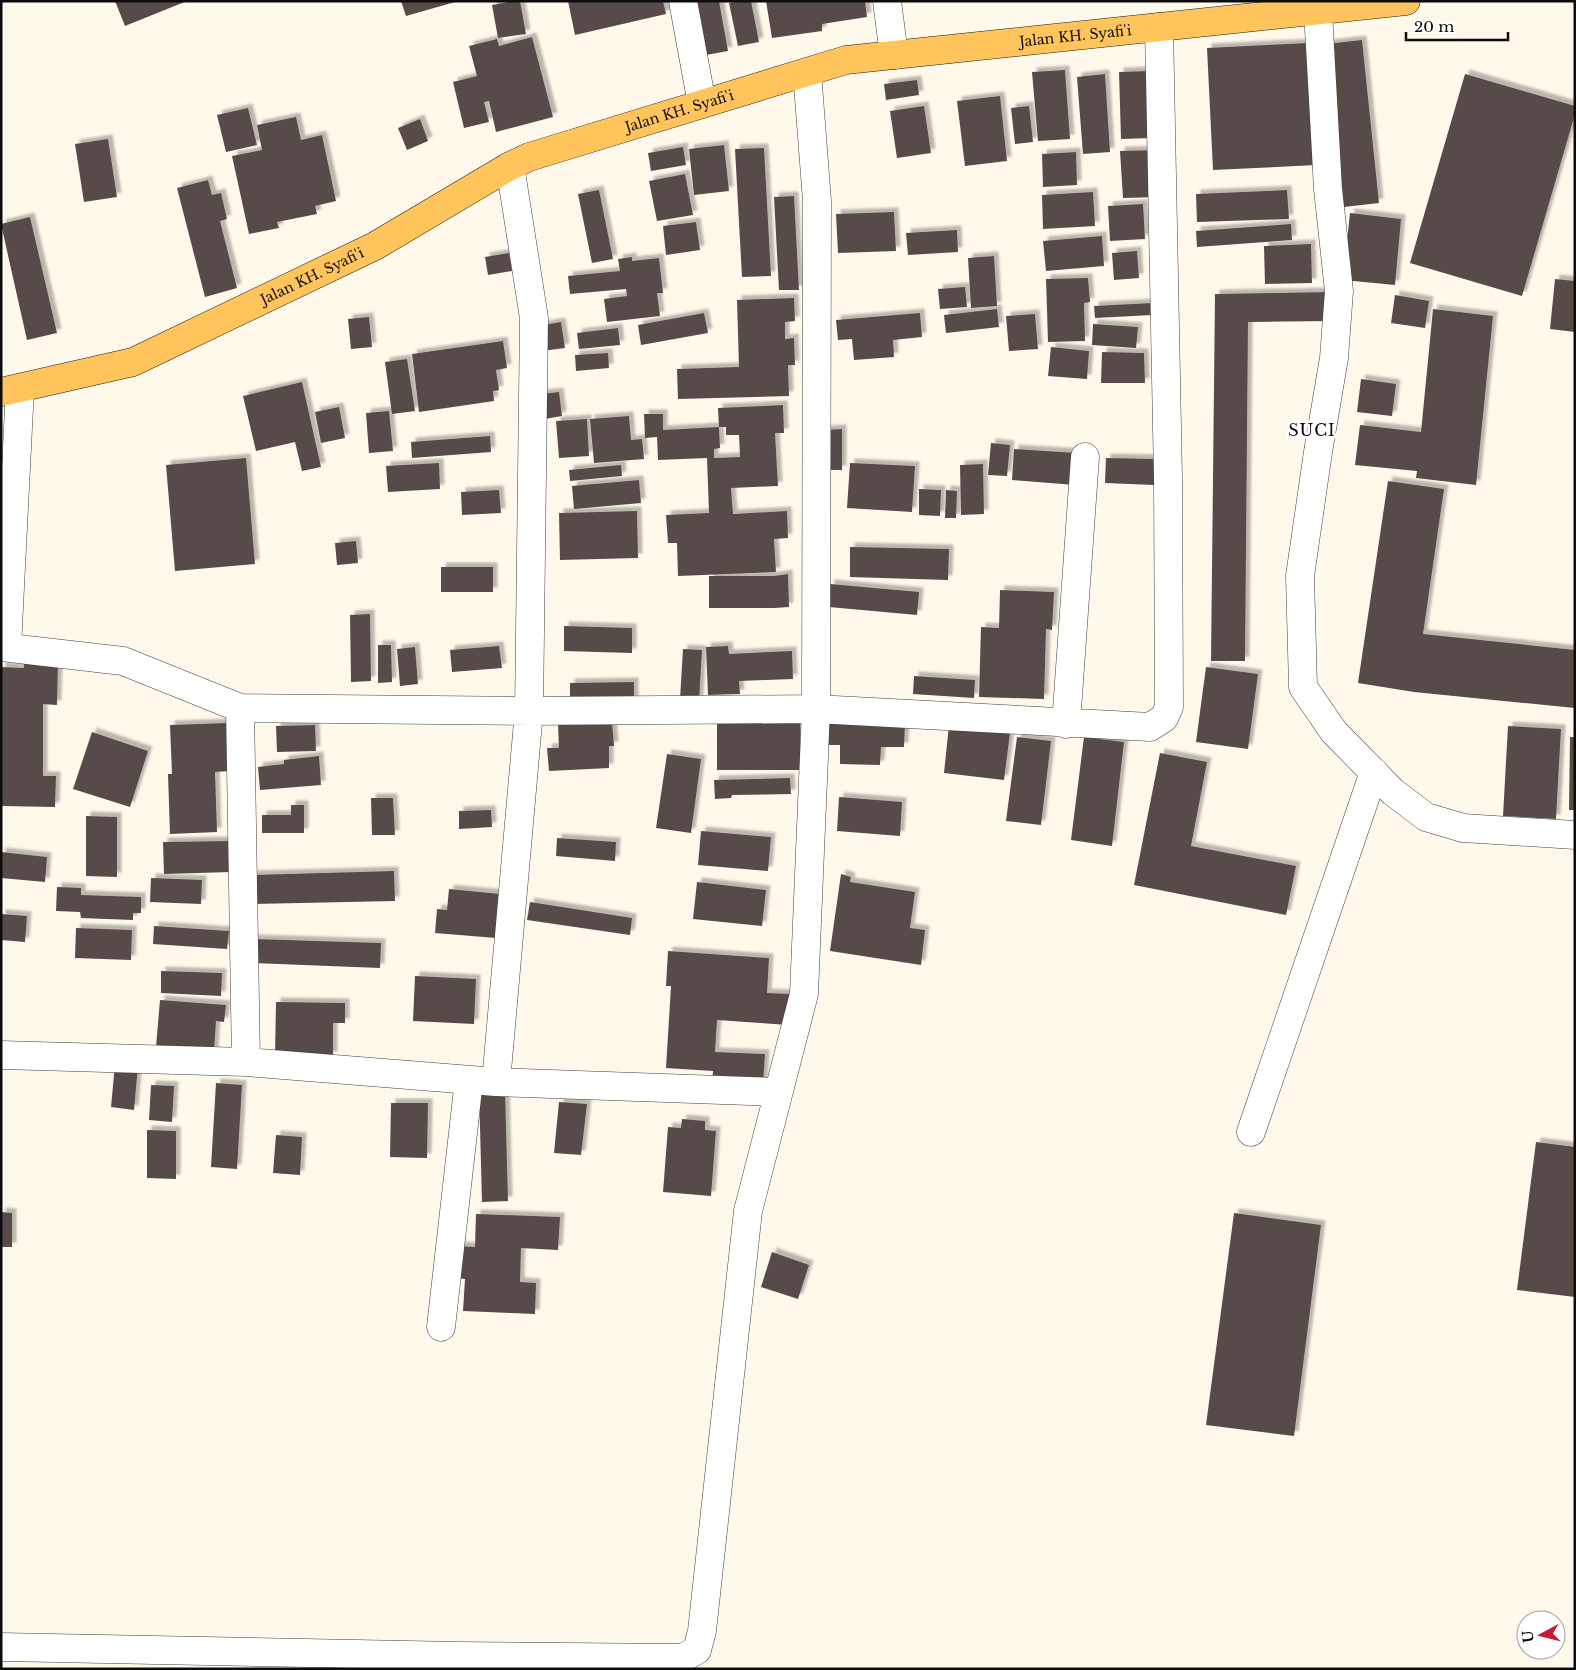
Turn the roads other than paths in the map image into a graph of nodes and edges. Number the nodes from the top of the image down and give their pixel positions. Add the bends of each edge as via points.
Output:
1 (683, 1) edge
2 (886, 1) edge
3 (1406, 1) edge
4 (1329, 7) edge
5 (1159, 27) junction
6 (894, 55) junction
7 (807, 72) junction
8 (702, 104) junction
9 (510, 166) junction
10 (11, 390) edge
11 (1085, 457) dead end
12 (4, 647) edge
13 (240, 708) junction
14 (816, 709) junction
15 (529, 711) junction
16 (1066, 724) junction
17 (1374, 772) junction
18 (1575, 835) edge
19 (1, 1055) edge
20 (246, 1062) junction
21 (482, 1081) junction
22 (778, 1092) junction
23 (1251, 1132) dead end
24 (441, 1327) dead end
25 (1, 1647) edge

1 - 8 street
2 - 6 street
3 - 4 main road, Jalan KH. Syafi'i
4 - 5 main road, Jalan KH. Syafi'i
4 - 17 street via 1328,189 1339,291 1334,358 1300,576 1303,687 1334,732
5 - 6 main road, Jalan KH. Syafi'i
5 - 16 street via 1168,467 1169,708 1164,718 1150,728
6 - 7 main road, Jalan KH. Syafi'i via 846,60
7 - 8 main road, Jalan KH. Syafi'i
7 - 14 street via 816,201
8 - 9 main road, Jalan KH. Syafi'i via 529,157
9 - 10 main road, Jalan KH. Syafi'i via 375,246 134,362
9 - 15 street via 534,318
10 - 12 street
11 - 16 street
12 - 13 street via 123,661
13 - 15 street
13 - 20 street
14 - 15 street
14 - 16 street
14 - 22 street via 804,994
15 - 21 street
17 - 18 street via 1426,818 1463,828
17 - 23 street
19 - 20 street
20 - 21 street
21 - 22 street
21 - 24 street
22 - 25 street via 748,1212 702,1631 697,1650 683,1658

